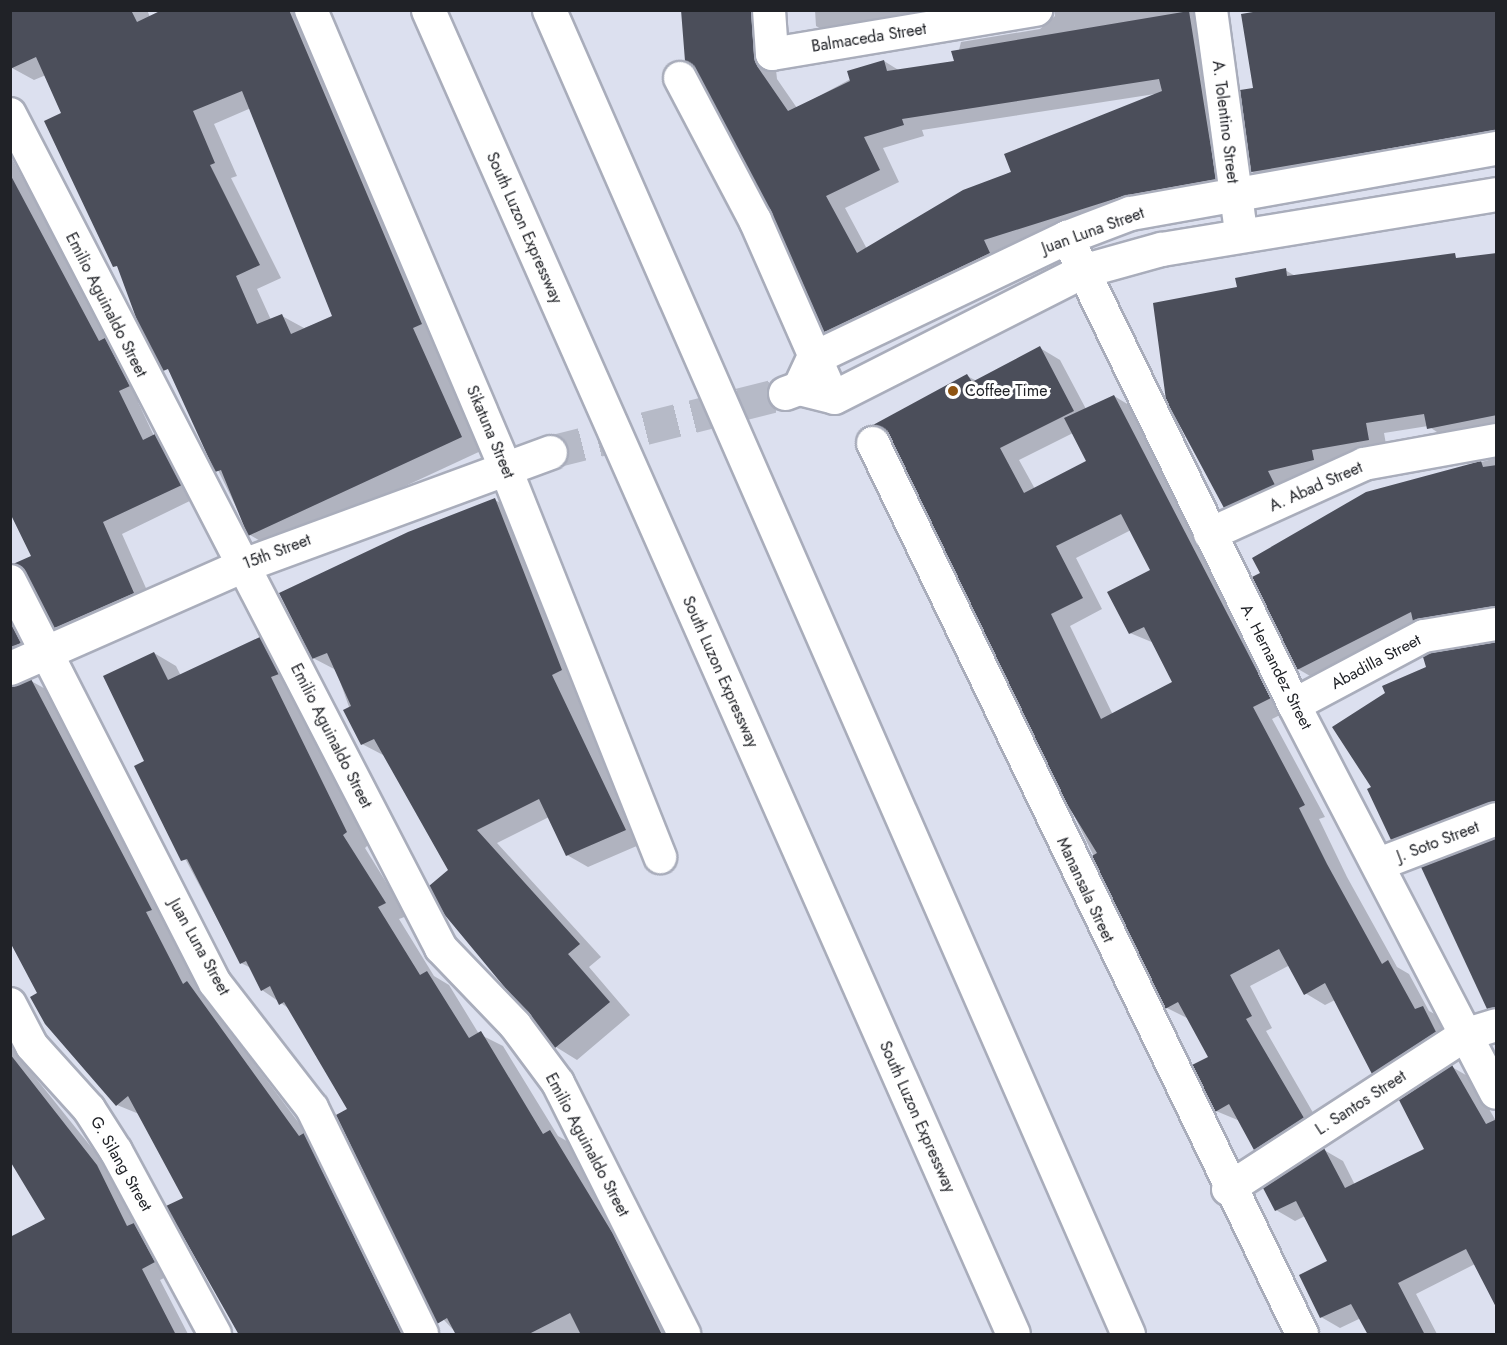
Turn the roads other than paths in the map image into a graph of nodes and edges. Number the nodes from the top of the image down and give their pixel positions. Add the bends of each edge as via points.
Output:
1 (310, 10) edge
2 (428, 10) edge
3 (549, 10) edge
4 (769, 10) edge
5 (1036, 10) edge
6 (1211, 10) edge
7 (680, 78) dead end
8 (10, 114) edge
9 (1497, 148) edge
10 (1235, 193) junction
11 (1497, 194) edge
12 (1241, 233) junction
13 (1067, 237) junction
14 (1082, 271) junction
15 (813, 358) junction
16 (834, 397) junction
17 (1497, 440) edge
18 (873, 443) dead end
19 (550, 452) tunnel mouth
20 (505, 467) junction
21 (1210, 534) junction
22 (243, 565) junction
23 (10, 581) edge
24 (1497, 624) edge
25 (45, 651) junction
26 (10, 668) edge
27 (1294, 705) junction
28 (1497, 819) edge
29 (660, 857) dead end
30 (1379, 864) junction
31 (10, 1004) edge
32 (1497, 1025) edge
33 (1467, 1034) junction
34 (1497, 1093) edge
35 (1228, 1189) junction
36 (215, 1335) edge
37 (422, 1335) edge
38 (684, 1335) edge
39 (1013, 1335) edge
40 (1128, 1335) edge
41 (1302, 1335) edge

1 - 20 street, Sikatuna Street
2 - 39 main road, South Luzon Expressway
3 - 40 main road
4 - 5 street, Balmaceda Street via 772,54
6 - 10 street, A. Tolentino Street
7 - 15 street via 754,219
8 - 22 street, Emilio Aguinaldo Street
9 - 10 main road, Juan Luna Street
10 - 12 street, A. Tolentino Street
10 - 13 main road, Juan Luna Street via 1130,213
11 - 12 main road, Juan Luna Street
12 - 14 main road, Juan Luna Street
13 - 14 street, A. Hernandez Street
13 - 15 main road, Juan Luna Street
14 - 16 main road, Juan Luna Street
14 - 21 street, A. Hernandez Street
15 - 16 street
15 - 16 main road via 792,390
17 - 21 street, A. Abad Street via 1364,464
18 - 35 street, Manansala Street
19 - 20 main road, 15th Street
20 - 22 main road, 15th Street
20 - 29 street, Sikatuna Street
21 - 27 street, A. Hernandez Street
22 - 25 main road, 15th Street
22 - 38 street, Emilio Aguinaldo Street via 441,948 515,1025 558,1083
23 - 25 street, Juan Luna Street
24 - 27 street, Abadilla Street via 1424,636
25 - 26 main road, 15th Street
25 - 37 street, Juan Luna Street via 215,983 312,1108
27 - 30 street, A. Hernandez Street
28 - 30 street, J. Soto Street
30 - 33 street, A. Hernandez Street
31 - 36 street, G. Silang Street via 32,1046 89,1109 117,1151
32 - 33 street, L. Santos Street
33 - 34 street, A. Hernandez Street
33 - 35 street, L. Santos Street
35 - 41 street, Manansala Street

